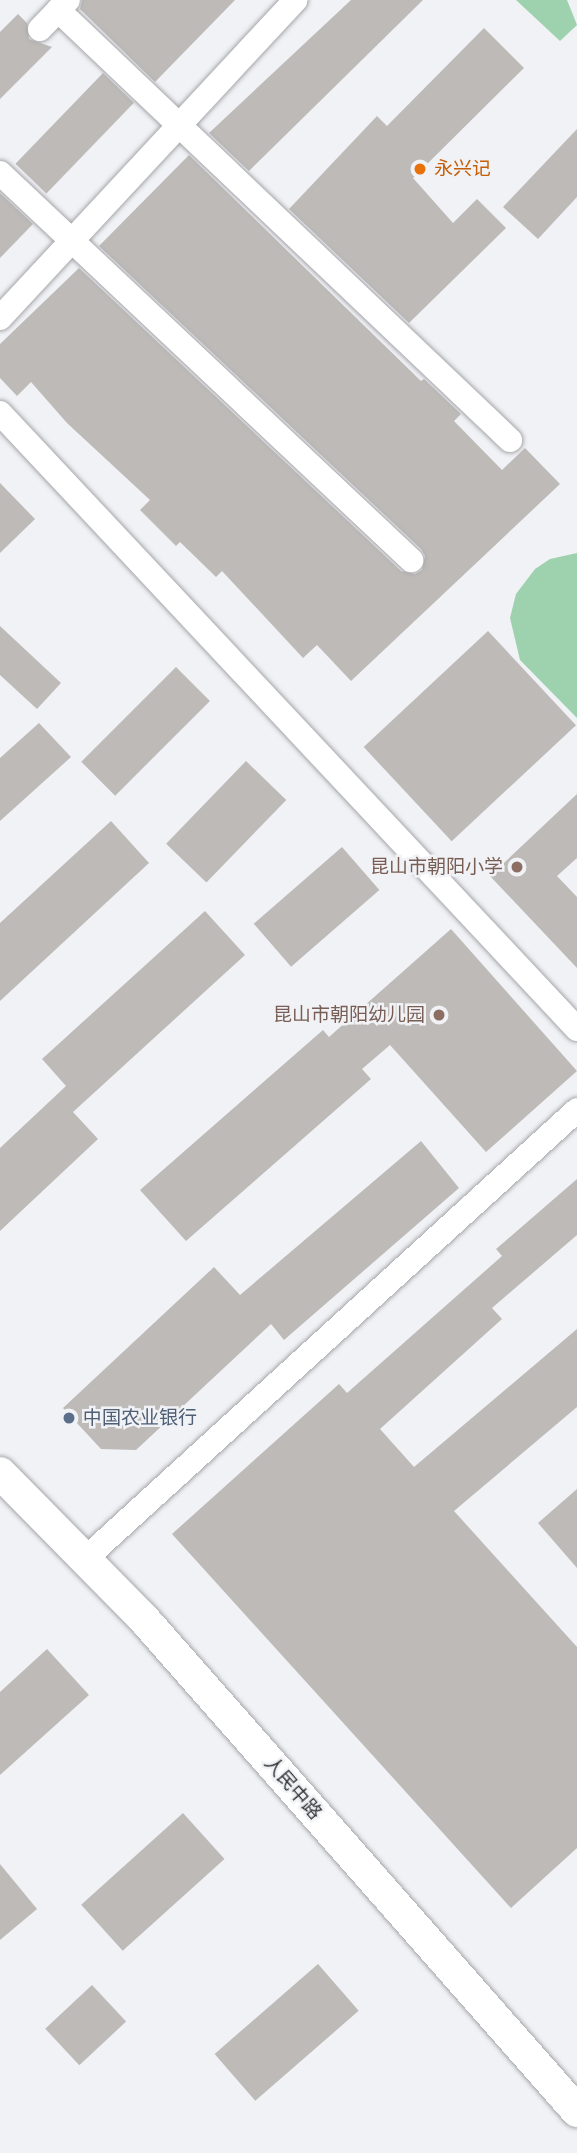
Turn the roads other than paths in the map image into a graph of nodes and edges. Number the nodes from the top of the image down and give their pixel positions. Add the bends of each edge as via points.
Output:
1 (295, 0) edge
2 (63, 5) edge
3 (40, 29) dead end
4 (177, 128) junction
5 (0, 173) edge
6 (72, 241) junction
7 (0, 318) edge
8 (0, 413) edge
9 (510, 440) dead end
10 (411, 560) dead end
11 (577, 1028) edge
12 (577, 1110) edge
13 (0, 1473) edge
14 (85, 1559) junction
15 (577, 2111) edge

1 - 4 street
2 - 3 street
2 - 4 street
4 - 6 street
4 - 9 street
5 - 6 street
6 - 7 street
6 - 10 street
8 - 11 street
12 - 14 street
13 - 14 street, 人民中路
14 - 15 street, 人民中路 via 144,1618

